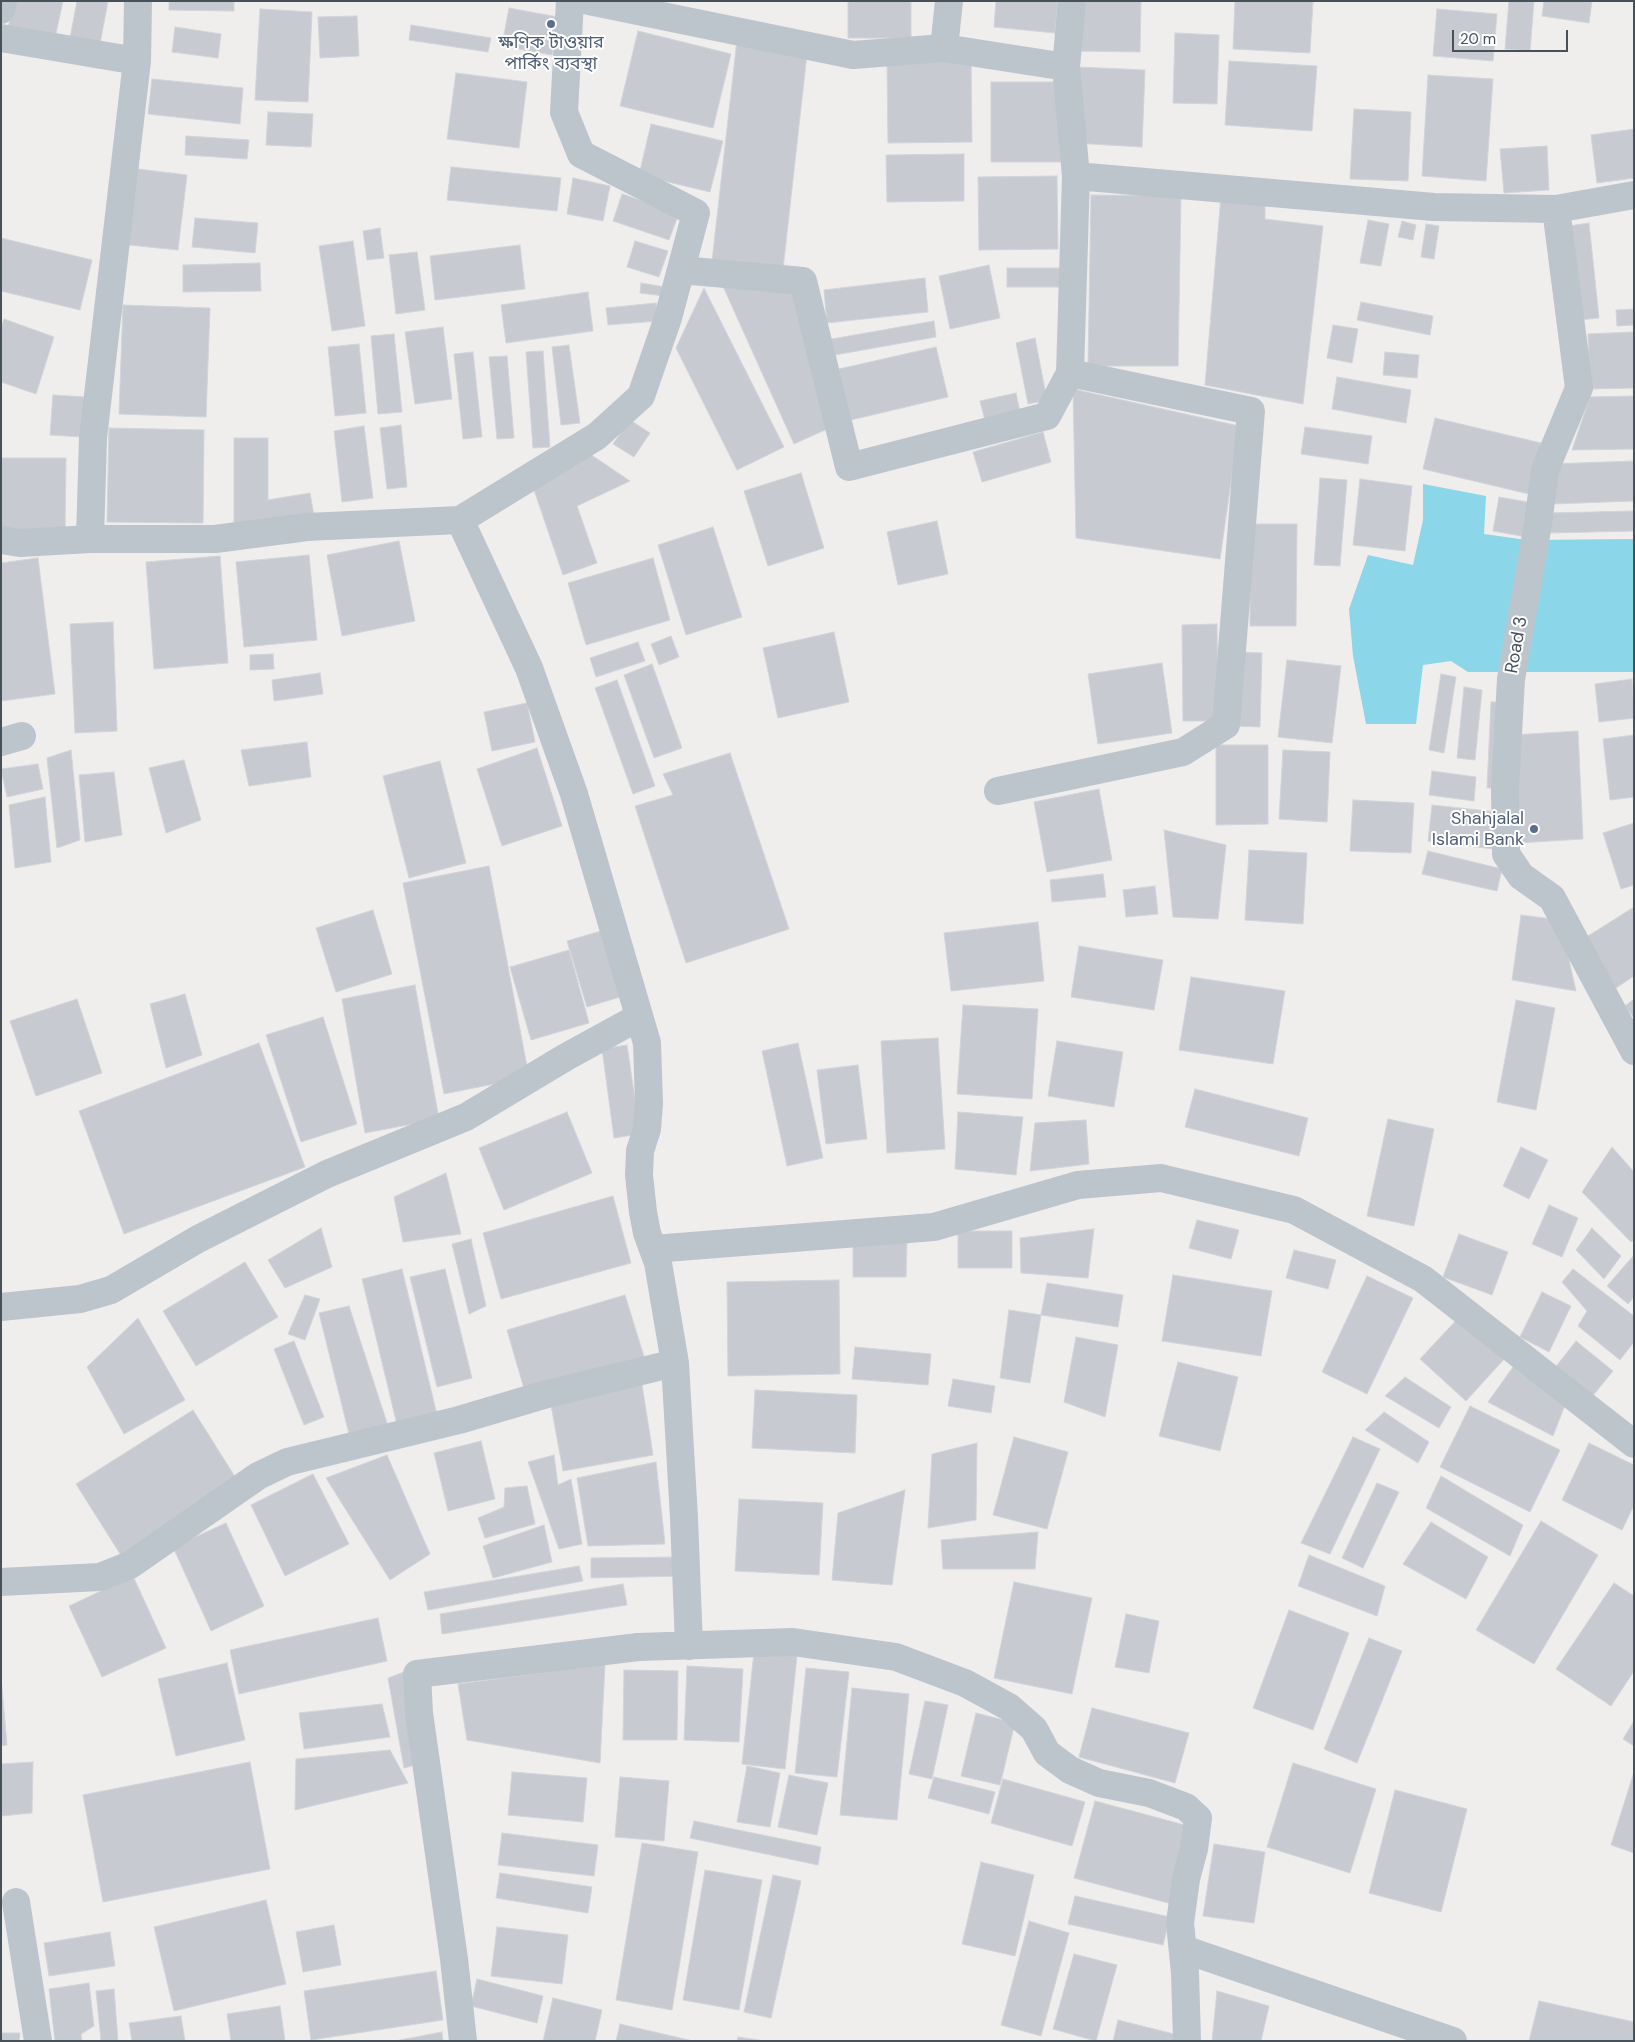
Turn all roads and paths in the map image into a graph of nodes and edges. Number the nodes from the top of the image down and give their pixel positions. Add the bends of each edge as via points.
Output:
1 (4, 1) edge
2 (138, 1) edge
3 (570, 1) edge
4 (589, 1) edge
5 (949, 1) edge
6 (1072, 1) edge
7 (1, 10) edge
8 (1, 38) edge
9 (944, 48) junction
10 (137, 62) junction
11 (1066, 67) junction
12 (1076, 176) junction
13 (1634, 195) edge
14 (1556, 209) junction
15 (681, 270) junction
16 (1070, 373) junction
17 (460, 520) junction
18 (90, 539) junction
19 (1, 540) edge
20 (998, 791) dead end
21 (639, 1017) junction
22 (1634, 1051) edge
23 (653, 1249) junction
24 (1, 1307) edge
25 (675, 1363) junction
26 (1634, 1444) edge
27 (1, 1582) edge
28 (688, 1646) junction
29 (16, 1902) dead end
30 (1183, 1949) junction
31 (38, 2041) edge
32 (463, 2041) edge
33 (1187, 2041) edge
34 (1453, 2041) edge

1 - 7 street
2 - 10 street
3 - 15 street via 564,112 581,154 696,213
4 - 9 street via 852,55
5 - 9 street
6 - 11 street
8 - 10 street
9 - 11 street
10 - 18 street via 93,438
11 - 12 street
12 - 14 street via 1434,207
12 - 16 street
13 - 14 street
14 - 22 street, Road 3 via 1579,388 1544,470 1511,679 1505,789 1506,854 1521,876 1552,898
15 - 16 street via 803,281 849,467 1047,416
15 - 17 street via 641,396 597,436
16 - 20 street via 1251,411 1226,725 1183,752
17 - 18 street via 307,527 215,539
17 - 21 street via 529,668 574,794
18 - 19 street via 20,543
21 - 23 street via 648,1043 649,1103 639,1175 643,1212
21 - 24 street via 566,1056 466,1117 327,1174 198,1239 111,1290 80,1299
23 - 25 street
23 - 26 street via 934,1227 1078,1185 1161,1178 1294,1210 1423,1279
25 - 27 street via 287,1462 258,1476 130,1565 100,1577
25 - 28 street
28 - 30 street via 793,1642 896,1657 966,1683 1008,1707 1034,1729 1047,1753 1070,1770 1099,1782 1148,1793 1186,1807 1198,1818 1180,1923
28 - 32 street via 638,1647 417,1674 419,1713
29 - 31 street
30 - 33 street
30 - 34 street

